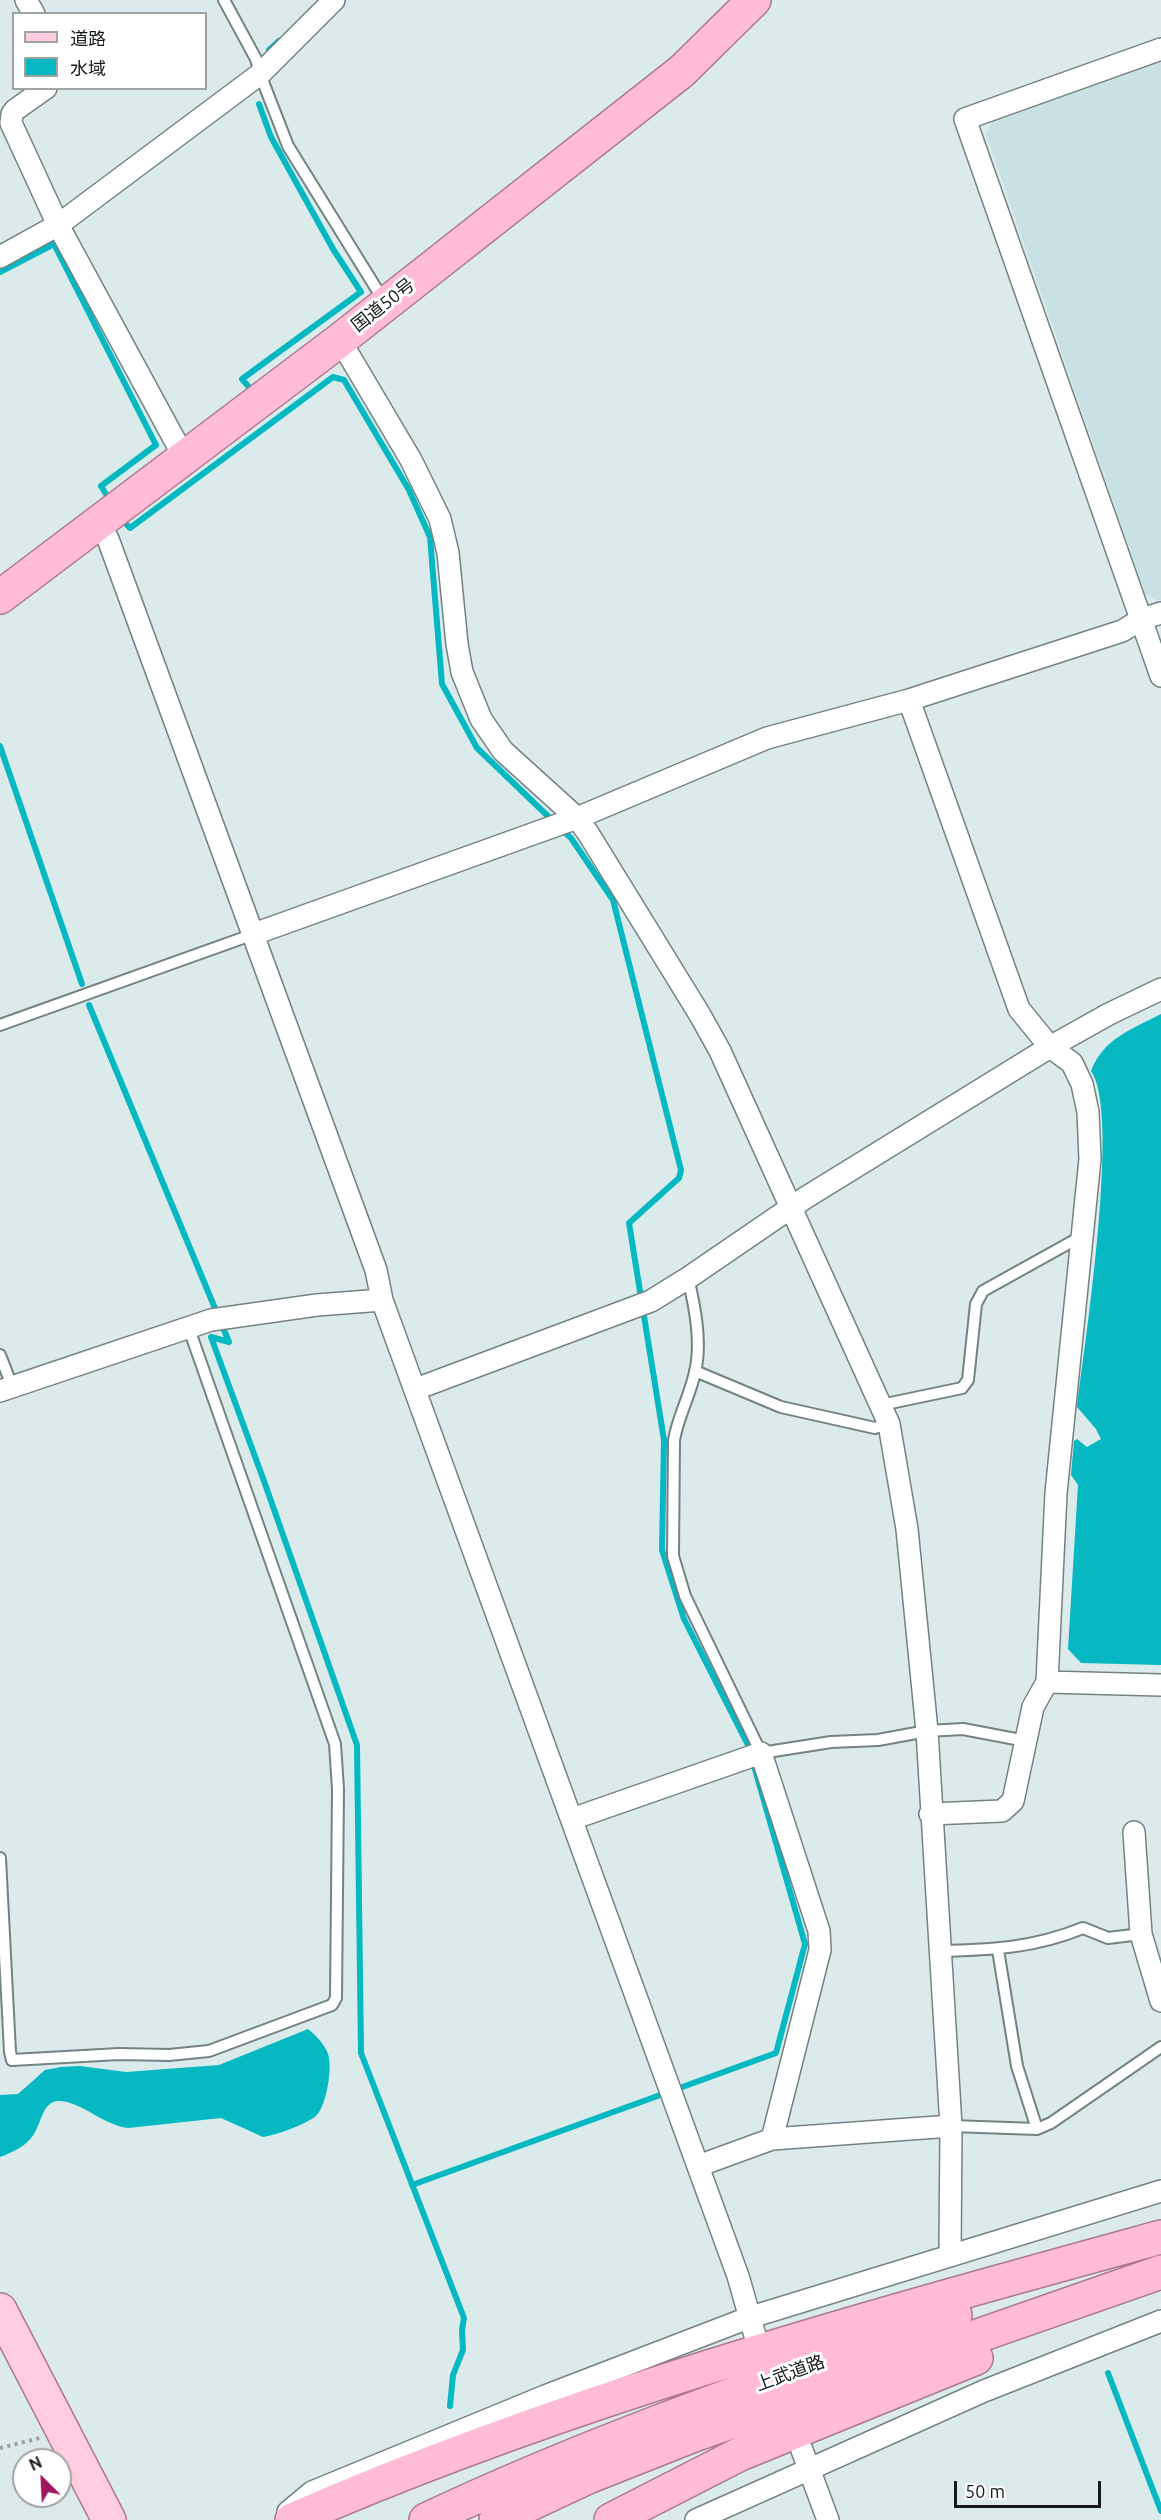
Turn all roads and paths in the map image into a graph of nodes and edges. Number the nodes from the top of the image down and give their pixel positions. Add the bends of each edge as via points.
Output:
1 (224, 0) edge
2 (334, 0) edge
3 (754, 0) edge
4 (1161, 49) edge
5 (260, 74) junction
6 (43, 90) edge
7 (58, 225) junction
8 (0, 257) edge
9 (386, 303) junction
10 (340, 340) junction
11 (184, 459) junction
12 (98, 524) junction
13 (0, 597) edge
14 (1152, 616) edge
15 (1161, 676) edge
16 (909, 699) junction
17 (577, 818) junction
18 (254, 934) junction
19 (1161, 989) edge
20 (0, 1025) edge
21 (1050, 1047) junction
22 (791, 1209) junction
23 (1083, 1236) junction
24 (688, 1278) junction
25 (382, 1300) junction
26 (188, 1326) junction
27 (0, 1355) edge
28 (695, 1371) junction
29 (6, 1388) edge
30 (416, 1389) junction
31 (885, 1415) junction
32 (1047, 1682) junction
33 (1161, 1685) edge
34 (927, 1731) junction
35 (1026, 1741) junction
36 (761, 1754) junction
37 (930, 1814) junction
38 (572, 1819) junction
39 (1134, 1832) dead end
40 (0, 1858) edge
41 (1141, 1934) junction
42 (998, 1950) junction
43 (939, 1951) junction
44 (1161, 2001) edge
45 (1161, 2047) edge
46 (12, 2060) junction
47 (0, 2061) edge
48 (951, 2126) junction
49 (1037, 2129) junction
50 (772, 2139) junction
51 (698, 2166) junction
52 (1161, 2192) edge
53 (1161, 2237) edge
54 (1161, 2243) edge
55 (950, 2254) junction
56 (1161, 2272) edge
57 (1099, 2293) junction
58 (0, 2310) edge
59 (748, 2318) junction
60 (1161, 2322) edge
61 (756, 2339) dead end
62 (63, 2429) junction
63 (0, 2448) edge
64 (802, 2450) dead end
65 (808, 2471) junction
66 (339, 2490) junction
67 (109, 2520) edge
68 (278, 2520) edge
69 (292, 2520) edge
70 (426, 2520) edge
71 (496, 2520) edge
72 (611, 2520) edge
73 (696, 2520) edge
74 (828, 2520) edge

1 - 5 lane
2 - 5 street
3 - 9 highway, 国道50号 via 681,70
4 - 14 street via 966,119
5 - 7 street
5 - 9 lane via 288,146
6 - 7 street via 15,110 11,123
7 - 8 street
7 - 11 street
9 - 10 highway, 国道50号
10 - 11 highway, 国道50号
10 - 17 street via 411,460 440,519 448,553 462,672 477,711 503,751
11 - 12 highway, 国道50号
12 - 13 highway, 国道50号
12 - 18 street via 108,539
14 - 15 street
14 - 16 street via 1122,630
16 - 17 street via 767,738
16 - 21 street via 1019,1009
17 - 18 street
17 - 22 street via 700,1015
18 - 20 lane
18 - 25 street via 376,1270
19 - 21 street
21 - 22 street
21 - 23 street via 1072,1063 1088,1112 1090,1159
22 - 24 street
22 - 31 street
23 - 31 lane via 983,1292 976,1304 968,1380 962,1388
23 - 32 street via 1056,1493
24 - 28 lane via 694,1306
24 - 30 street via 631,1310
25 - 26 street via 318,1305
25 - 30 street
26 - 29 street
26 - 46 lane via 335,1744 339,1789 336,1998 332,2005 209,2051
27 - 29 lane
28 - 31 lane via 781,1407 875,1428
28 - 36 lane via 674,1440 673,1556 685,1596
30 - 38 street
31 - 34 street via 907,1529
32 - 33 street
32 - 35 street via 1033,1707
34 - 35 lane via 963,1729
34 - 36 lane
34 - 37 street
35 - 37 street via 1013,1801 1002,1811
36 - 38 street
36 - 50 street via 819,1931 820,1950
37 - 43 street
38 - 51 street
39 - 41 street
40 - 46 lane
41 - 42 lane via 1108,1938 1083,1929
41 - 44 street
42 - 43 lane
42 - 49 lane via 1017,2066
43 - 48 street
45 - 49 lane
46 - 47 lane
48 - 49 lane
48 - 50 street
48 - 55 street
50 - 51 street
51 - 59 street via 738,2276
52 - 55 street
53 - 66 highway via 869,2318 614,2397 418,2467
54 - 70 highway, 上武道路 via 686,2410 496,2487
55 - 59 street
56 - 57 highway, 上武道路
57 - 71 highway, 上武道路 via 694,2434
57 - 72 highway via 1013,2343 740,2454
58 - 62 main road
59 - 61 street
59 - 66 street via 545,2396
60 - 65 street via 984,2391
62 - 63 path
62 - 67 main road
64 - 65 street
65 - 73 street
65 - 74 street
66 - 68 street via 312,2492
66 - 69 highway

